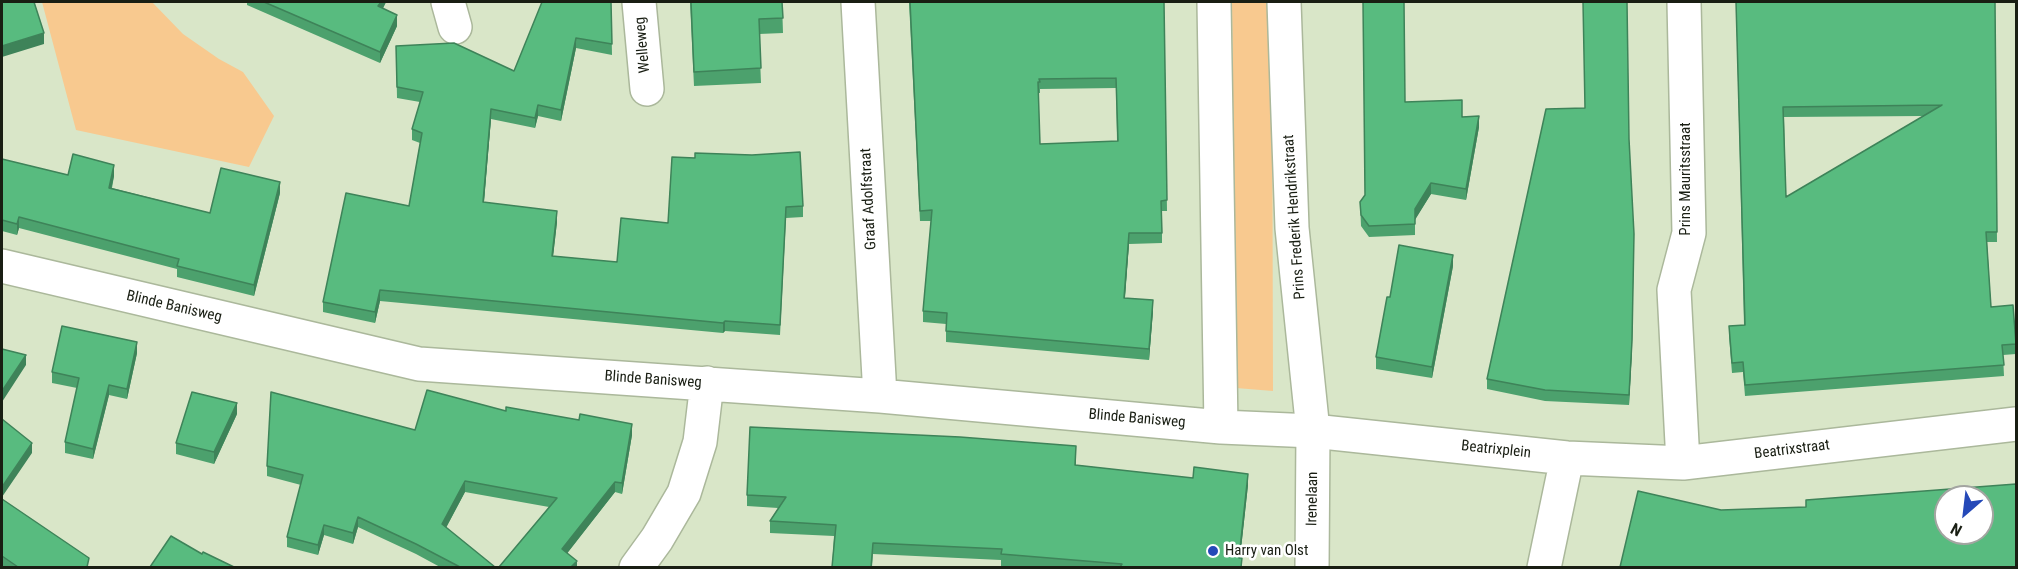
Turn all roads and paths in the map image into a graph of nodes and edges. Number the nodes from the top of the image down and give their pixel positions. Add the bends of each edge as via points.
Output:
1 (639, 2) edge
2 (858, 2) edge
3 (1214, 2) edge
4 (1284, 2) edge
5 (1684, 2) edge
6 (647, 89) dead end
7 (2, 266) edge
8 (707, 383) junction
9 (880, 396) junction
10 (2016, 424) edge
11 (1221, 427) junction
12 (1313, 431) junction
13 (1567, 458) junction
14 (1683, 463) junction
15 (636, 567) edge
16 (1312, 567) edge
17 (1544, 567) edge

1 - 6 street, Welleweg
2 - 9 street, Graaf Adolfstraat
3 - 11 street
4 - 12 street, Prins Frederik Hendrikstraat via 1292,228
5 - 14 street, Prins Mauritsstraat via 1689,232 1674,290
7 - 8 street, Blinde Banisweg via 419,364
8 - 9 street, Blinde Banisweg
8 - 15 street via 700,442 684,493
9 - 11 street, Blinde Banisweg
10 - 14 street, Beatrixstraat
11 - 12 street, Blinde Banisweg
12 - 13 street, Beatrixplein
12 - 16 street, Irenelaan
13 - 14 street, Beatrixstraat
13 - 17 street

